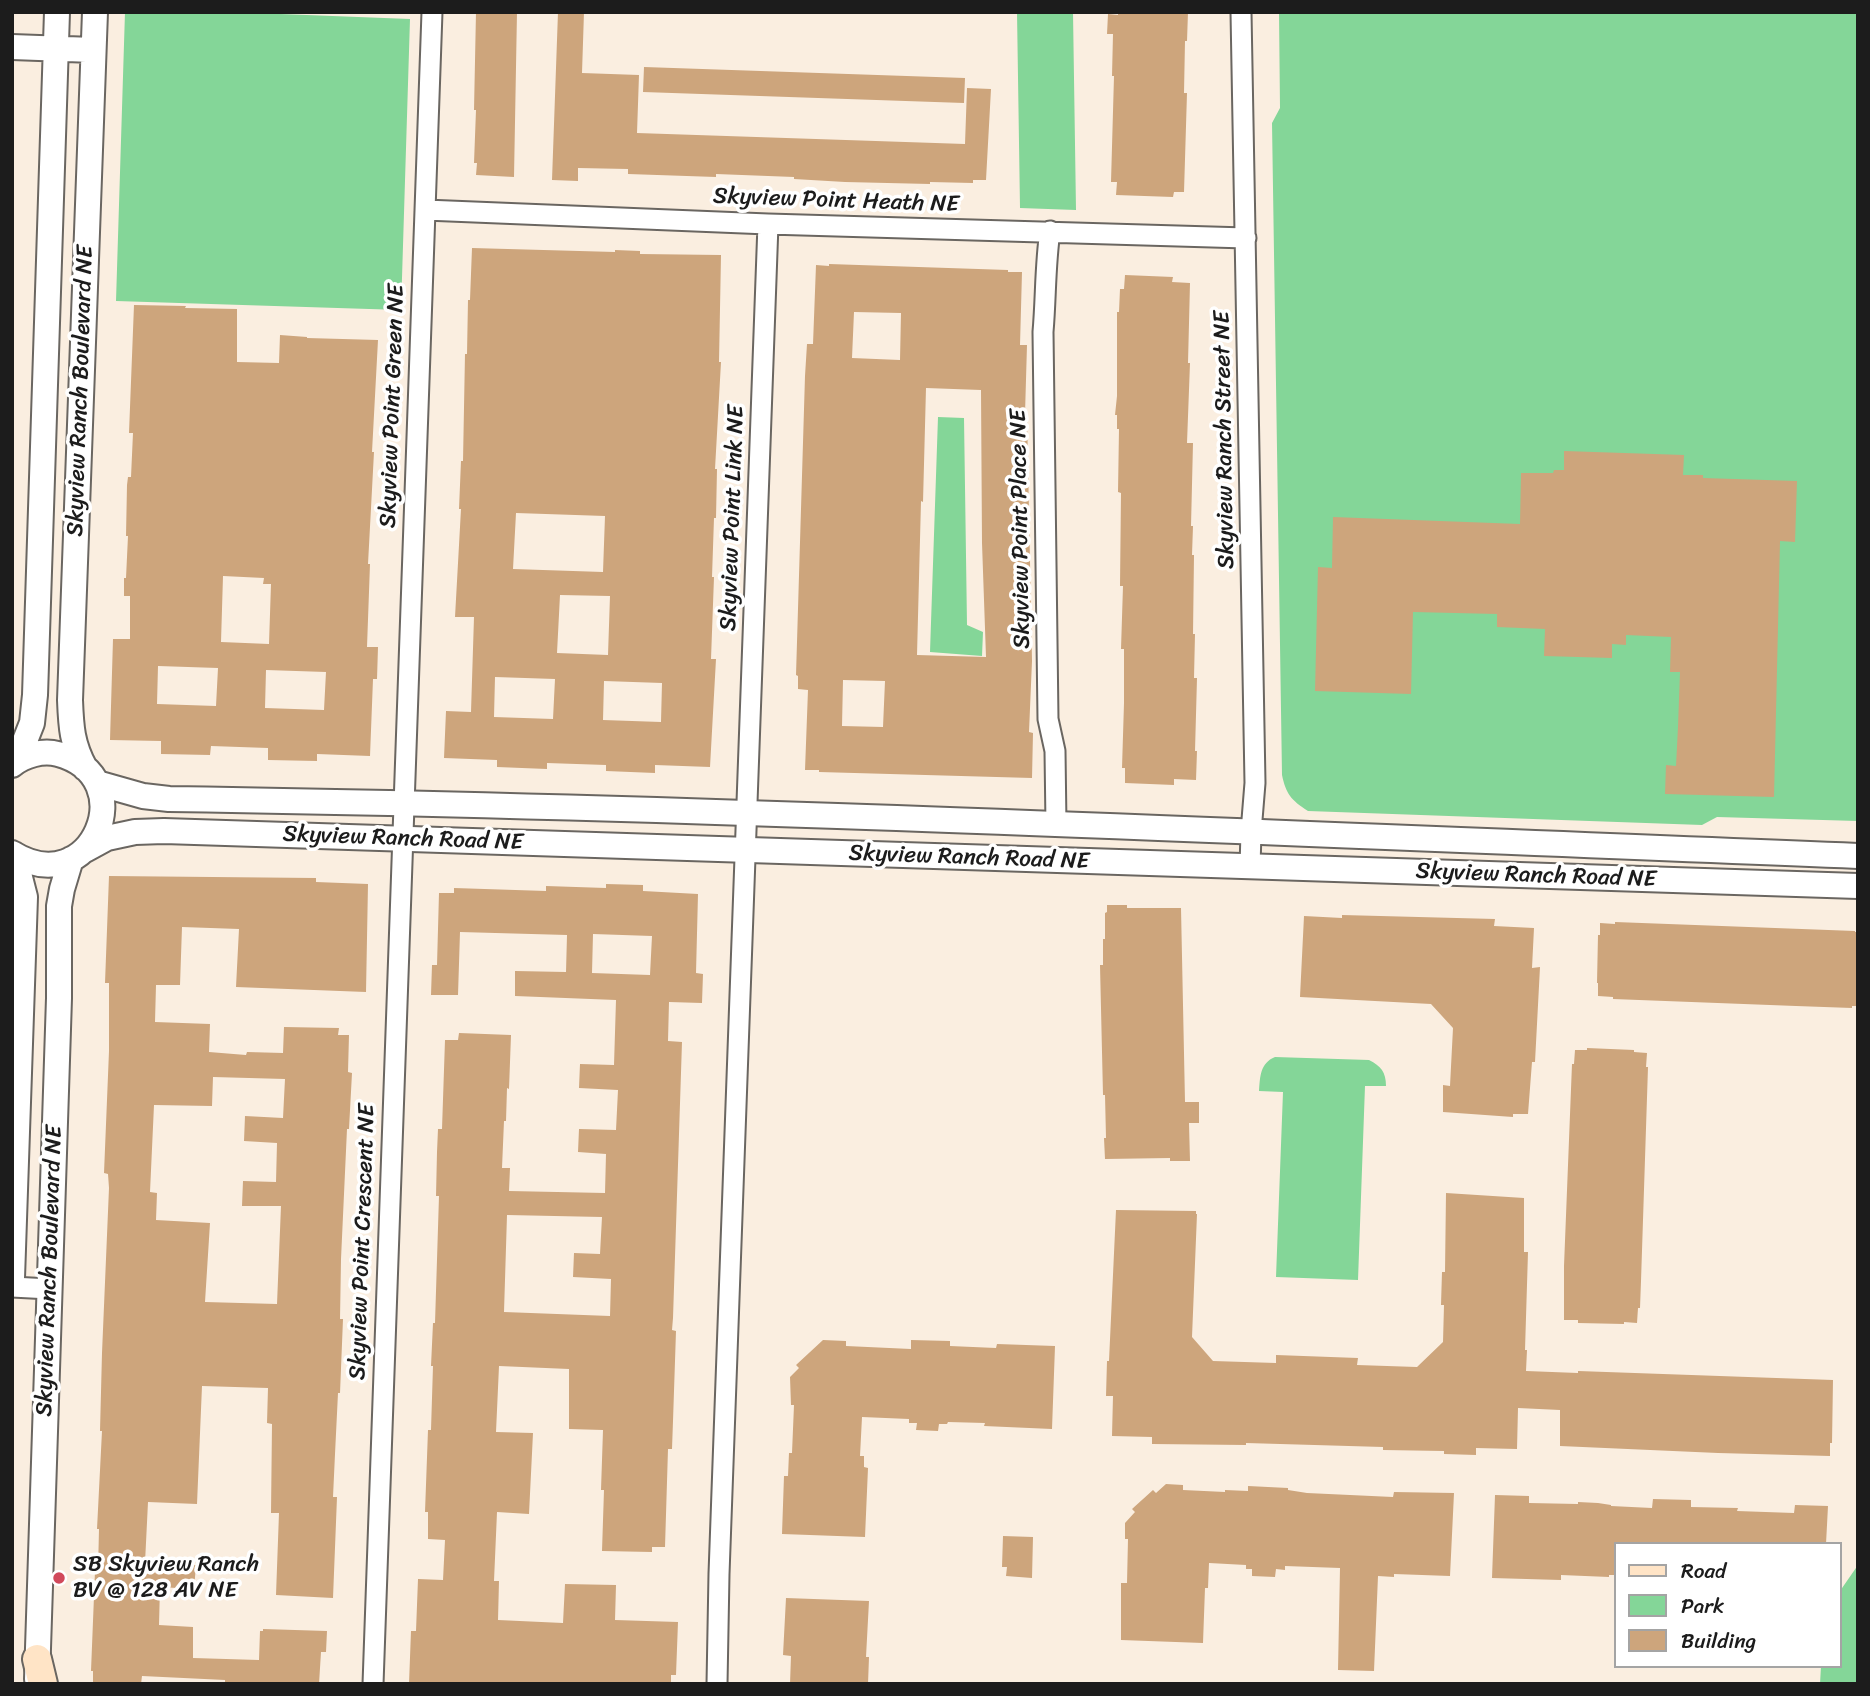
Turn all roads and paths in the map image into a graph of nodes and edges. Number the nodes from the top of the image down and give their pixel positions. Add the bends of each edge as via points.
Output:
1 (57, 12) edge
2 (95, 12) edge
3 (432, 12) edge
4 (1241, 12) edge
5 (12, 47) edge
6 (55, 49) junction
7 (93, 50) junction
8 (425, 210) junction
9 (768, 224) junction
10 (1050, 232) junction
11 (1246, 238) junction
12 (15, 763) edge
13 (91, 775) junction
14 (403, 802) junction
15 (746, 813) junction
16 (1056, 825) junction
17 (1251, 832) junction
18 (402, 840) junction
19 (746, 850) junction
20 (13, 853) edge
21 (78, 855) junction
22 (1858, 856) edge
23 (1250, 867) junction
24 (1858, 886) edge
25 (12, 1278) edge
26 (12, 1287) edge
27 (50, 1289) junction
28 (39, 1676) edge
29 (373, 1684) edge
30 (717, 1684) edge

1 - 6 street, Skyview Ranch Boulevard NE
2 - 7 street, Skyview Ranch Boulevard NE
3 - 8 street, Skyview Point Green NE
4 - 11 street, Skyview Ranch Street NE
5 - 6 street
6 - 7 street
6 - 12 street, Skyview Ranch Boulevard NE via 35,695 32,723
7 - 13 street, Skyview Ranch Boulevard NE via 70,700 72,734
8 - 9 street, Skyview Point Heath NE
8 - 14 street, Skyview Point Green NE
9 - 10 street, Skyview Point Heath NE
9 - 15 street, Skyview Point Link NE
10 - 11 street, Skyview Point Heath NE
10 - 16 street, Skyview Point Place NE via 1043,332 1048,719 1055,751
11 - 17 street, Skyview Ranch Street NE via 1255,783
12 - 13 street, Skyview Ranch Road NE via 34,754 52,753 70,758
13 - 14 street, Skyview Ranch Road NE via 143,796 169,799
13 - 21 street, Skyview Ranch Boulevard NE via 103,800 102,818 96,836
14 - 15 street, Skyview Ranch Road NE
14 - 18 street, Skyview Point Crescent NE
15 - 16 street, Skyview Ranch Road NE
15 - 19 street
16 - 17 street, Skyview Ranch Road NE
17 - 22 street, Skyview Ranch Road NE
17 - 23 street, Skyview Ranch Street NE
18 - 19 street, Skyview Ranch Road NE
18 - 21 street, Skyview Ranch Road NE via 135,832 107,838
18 - 29 street, Skyview Point Crescent NE
19 - 23 street, Skyview Ranch Road NE
19 - 30 street
20 - 21 street, Skyview Ranch Road NE via 40,864 56,864
20 - 25 street, Skyview Ranch Boulevard NE via 24,897
21 - 27 street, Skyview Ranch Boulevard NE via 59,906
23 - 24 street, Skyview Ranch Road NE
26 - 27 street
27 - 28 street, Skyview Ranch Boulevard NE

